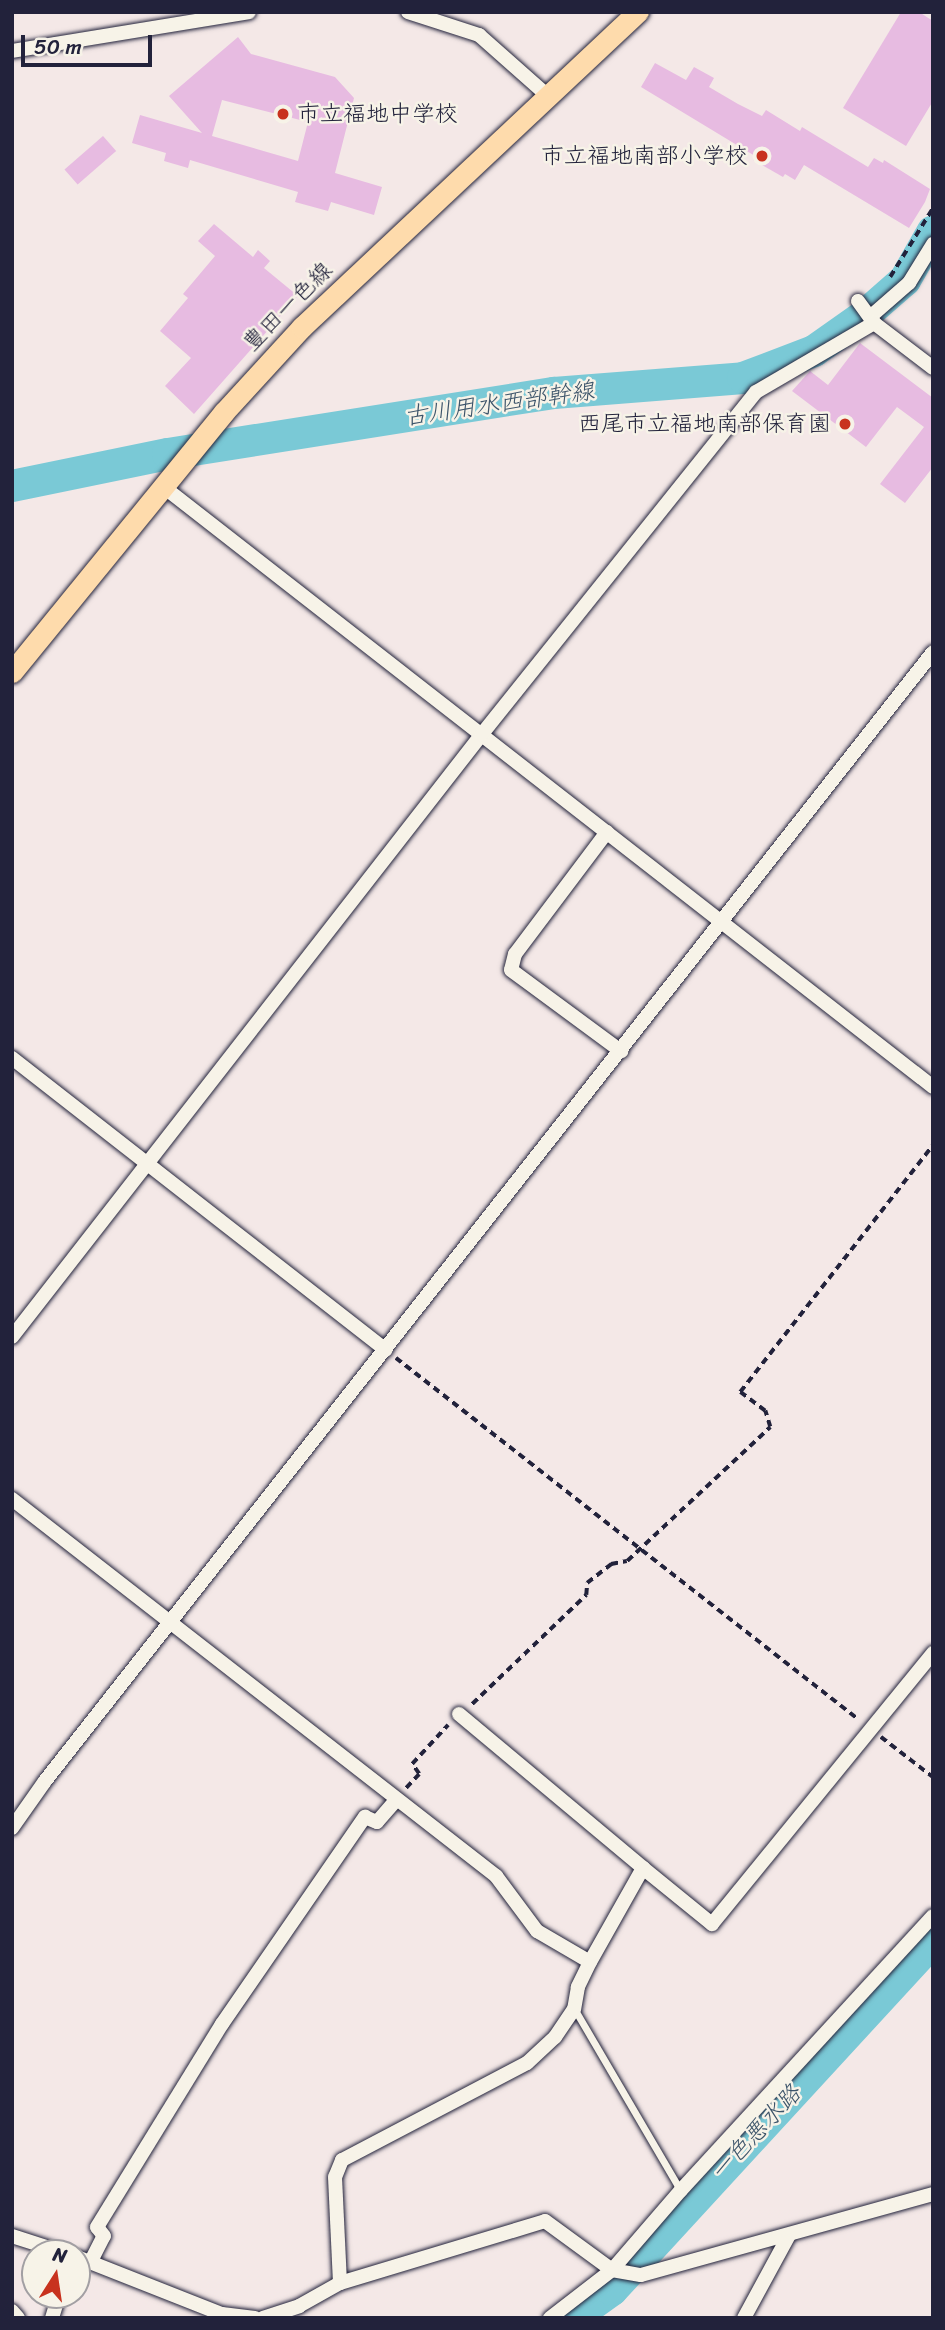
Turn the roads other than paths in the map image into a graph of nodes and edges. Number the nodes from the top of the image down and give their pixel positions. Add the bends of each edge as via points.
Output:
1 (249, 12) edge
2 (408, 12) edge
3 (638, 12) edge
4 (12, 51) edge
5 (548, 96) junction
6 (933, 244) edge
7 (858, 301) dead end
8 (872, 320) junction
9 (933, 368) edge
10 (165, 488) junction
11 (933, 652) edge
12 (12, 672) edge
13 (482, 734) junction
14 (607, 832) junction
15 (722, 922) junction
16 (621, 1051) junction
17 (12, 1058) edge
18 (933, 1087) edge
19 (148, 1164) junction
20 (12, 1337) edge
21 (386, 1350) junction
22 (12, 1499) edge
23 (170, 1624) junction
24 (933, 1653) edge
25 (459, 1714) road end
26 (396, 1800) junction
27 (12, 1828) edge
28 (643, 1868) junction
29 (933, 1916) edge
30 (590, 1962) junction
31 (574, 2009) junction
32 (681, 2190) junction
33 (933, 2194) edge
34 (789, 2235) junction
35 (91, 2250) edge
36 (91, 2263) edge
37 (612, 2270) junction
38 (340, 2283) junction
39 (12, 2311) edge
40 (18, 2318) edge
41 (255, 2318) edge
42 (263, 2318) edge
43 (550, 2318) edge
44 (744, 2318) edge

1 - 4 street
2 - 5 street via 479,35
3 - 5 main road, 豊田一色線
5 - 10 main road, 豊田一色線 via 302,327 224,412
6 - 8 street via 909,283
7 - 8 street
8 - 9 street
8 - 13 street via 756,392
10 - 12 main road, 豊田一色線
10 - 13 street
11 - 15 street
13 - 14 street
13 - 19 street
14 - 15 street
14 - 16 street via 515,954 511,970
15 - 16 street
15 - 18 street
16 - 21 street
17 - 19 street
19 - 20 street
19 - 21 street
21 - 23 street
22 - 23 street
23 - 26 street
23 - 27 street
24 - 28 street via 712,1924
25 - 28 street
26 - 30 street via 496,1876 537,1931
26 - 35 street via 377,1822 365,1817 222,2024 97,2227 104,2236
28 - 30 street
29 - 32 street
30 - 31 street
31 - 32 lane
31 - 38 street via 555,2037 527,2063 342,2160 335,2177
32 - 37 street
33 - 34 street
34 - 37 street via 641,2275
34 - 44 street
36 - 41 street via 222,2314
37 - 38 street via 545,2221
37 - 43 street
38 - 42 street via 299,2306
39 - 40 street

